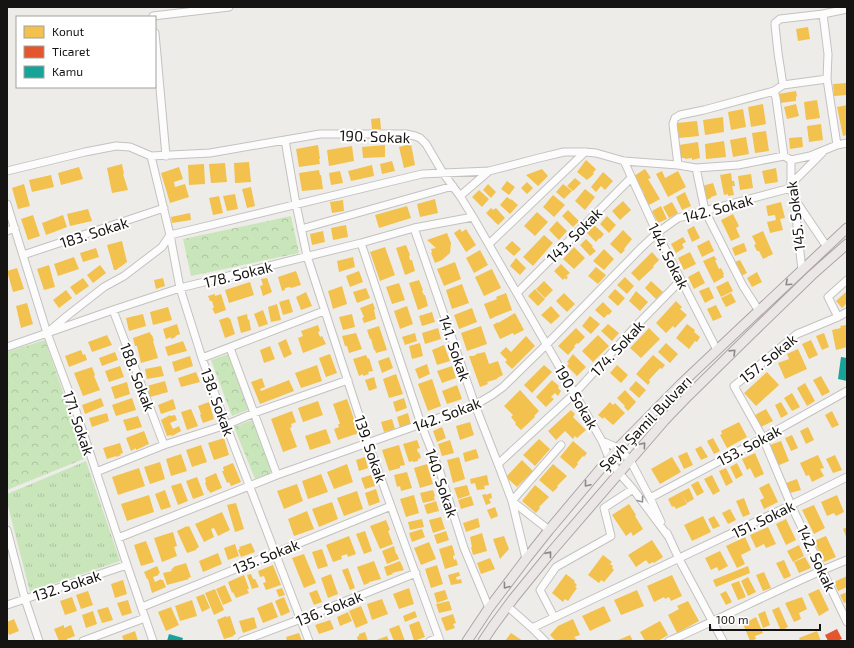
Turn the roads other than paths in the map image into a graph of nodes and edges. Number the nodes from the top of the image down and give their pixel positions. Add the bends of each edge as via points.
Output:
1 (229, 7) edge
2 (847, 9) edge
3 (823, 14) junction
4 (154, 16) edge
5 (156, 44) edge
6 (827, 79) junction
7 (783, 85) junction
8 (774, 91) junction
9 (285, 140) junction
10 (847, 143) edge
11 (837, 145) junction
12 (826, 150) junction
13 (585, 152) junction
14 (151, 156) junction
15 (166, 156) junction
16 (784, 156) junction
17 (790, 160) junction
18 (624, 161) junction
19 (678, 165) junction
20 (696, 168) junction
21 (7, 171) edge
22 (490, 171) junction
23 (443, 173) junction
24 (631, 178) junction
25 (452, 186) junction
26 (791, 186) junction
27 (460, 196) junction
28 (794, 199) junction
29 (7, 204) edge
30 (296, 204) junction
31 (164, 208) junction
32 (705, 211) junction
33 (474, 217) junction
34 (15, 228) junction
35 (414, 228) junction
36 (847, 228) edge
37 (301, 229) junction
38 (7, 231) edge
39 (657, 233) junction
40 (170, 235) junction
41 (361, 243) junction
42 (490, 244) junction
43 (847, 244) edge
44 (827, 247) junction
45 (24, 255) junction
46 (307, 256) junction
47 (802, 270) junction
48 (681, 280) junction
49 (847, 280) edge
50 (180, 288) junction
51 (518, 293) junction
52 (113, 310) junction
53 (324, 311) junction
54 (759, 311) junction
55 (847, 312) edge
56 (838, 317) junction
57 (47, 333) junction
58 (547, 344) junction
59 (7, 347) edge
60 (230, 348) junction
61 (717, 350) junction
62 (202, 358) junction
63 (348, 380) junction
64 (734, 386) joint
65 (847, 391) edge
66 (574, 394) junction
67 (475, 405) junction
68 (254, 413) junction
69 (421, 424) junction
70 (226, 425) junction
71 (763, 438) junction
72 (602, 441) junction
73 (368, 443) junction
74 (164, 445) junction
75 (561, 445) dead end
76 (618, 448) junction
77 (609, 458) junction
78 (630, 460) junction
79 (498, 464) junction
80 (96, 472) junction
81 (619, 473) junction
82 (277, 475) junction
83 (847, 477) edge
84 (249, 486) junction
85 (633, 489) junction
86 (650, 498) junction
87 (512, 501) junction
88 (792, 505) junction
89 (391, 506) junction
90 (7, 530) edge
91 (549, 530) junction
92 (668, 536) junction
93 (118, 538) junction
94 (275, 553) junction
95 (526, 559) junction
96 (679, 559) junction
97 (847, 560) edge
98 (127, 565) junction
99 (822, 570) junction
100 (416, 573) junction
101 (25, 599) junction
102 (7, 605) edge
103 (507, 606) junction
104 (142, 607) junction
105 (489, 608) junction
106 (554, 617) junction
107 (145, 618) junction
108 (301, 619) junction
109 (713, 622) junction
110 (847, 622) edge
111 (532, 628) junction
112 (439, 639) edge
113 (39, 641) edge
114 (83, 641) edge
115 (153, 641) edge
116 (242, 641) edge
117 (309, 641) edge
118 (430, 641) edge
119 (467, 641) edge
120 (483, 641) edge
121 (545, 641) edge
122 (669, 641) edge
123 (722, 641) edge

1 - 4 street
2 - 3 street
3 - 6 street via 828,54
3 - 7 street via 780,19 776,23
5 - 15 street
6 - 7 street
6 - 11 street
7 - 8 street
8 - 16 street
8 - 19 street via 675,118 673,124
9 - 15 street, 190. Sokak via 210,153
9 - 23 street, 190. Sokak via 320,134 406,134 420,138 426,144
9 - 30 street, 139. Sokak
10 - 11 street
11 - 12 street
12 - 17 street
12 - 26 street, 142. Sokak
13 - 18 street
13 - 22 street via 564,152
13 - 42 street
14 - 15 street, 190. Sokak
14 - 21 street, 190. Sokak via 130,147 116,146
14 - 31 street, 138. Sokak
16 - 17 street
16 - 20 street via 738,165
17 - 26 street, 145. Sokak
18 - 19 street
18 - 24 street, 144. Sokak
19 - 20 street
20 - 32 street
22 - 23 street
22 - 27 street
23 - 25 street, 190. Sokak
23 - 30 street via 422,174
24 - 39 street, 144. Sokak
24 - 51 street, 143. Sokak
25 - 27 street, 190. Sokak
25 - 37 street
26 - 28 street, 145. Sokak
26 - 32 street, 142. Sokak
27 - 33 street, 190. Sokak
28 - 44 street
28 - 47 street, 145. Sokak
29 - 34 street, 171. Sokak
30 - 37 street, 139. Sokak
30 - 40 street
31 - 40 street, 138. Sokak
31 - 45 street, 183. Sokak
32 - 39 street, 142. Sokak via 678,218
32 - 54 street via 743,286
33 - 35 street, 178. Sokak
33 - 42 street, 190. Sokak
34 - 38 street
34 - 45 street, 171. Sokak
35 - 41 street, 178. Sokak
35 - 67 street, 141. Sokak
36 - 44 main road, Şeyh Şamil Bulvarı
37 - 46 street, 139. Sokak
39 - 48 street, 144. Sokak
39 - 58 street, 142. Sokak
40 - 50 street, 138. Sokak
40 - 57 street via 162,247 124,276 104,287
41 - 46 street, 178. Sokak
41 - 69 street, 140. Sokak
42 - 51 street, 190. Sokak
78 -> 43 main road, Şeyh Şamil Bulvarı via 688,396
44 - 47 main road, Şeyh Şamil Bulvarı
45 - 57 street, 171. Sokak
46 - 50 street, 178. Sokak
46 - 53 street, 139. Sokak
47 -> 54 main road, Şeyh Şamil Bulvarı
48 - 61 street, 144. Sokak
48 - 66 street, 174. Sokak
49 - 56 street via 828,297
50 - 52 street, 178. Sokak
50 - 62 street, 138. Sokak
51 - 58 street, 190. Sokak
52 - 57 street, 178. Sokak
52 - 74 street, 188. Sokak
53 - 60 street
53 - 63 street, 139. Sokak
54 - 61 main road, Şeyh Şamil Bulvarı
55 - 56 street, 157. Sokak
56 - 64 street, 157. Sokak via 797,334
57 - 59 street, 178. Sokak
57 - 80 street, 171. Sokak
58 - 66 street, 190. Sokak
58 - 67 street, 142. Sokak via 503,387
60 - 62 street
60 - 68 street
61 - 76 main road, Şeyh Şamil Bulvarı
62 - 70 street, 138. Sokak
63 - 68 street
63 - 73 street, 139. Sokak
64 - 71 street, 142. Sokak
65 - 71 street, 153. Sokak
66 - 72 street, 190. Sokak
66 - 79 street, 174. Sokak
67 - 69 street, 142. Sokak
67 - 79 street, 141. Sokak
68 - 70 street
68 - 82 street
69 - 73 street, 142. Sokak
69 - 105 street, 140. Sokak via 440,472 464,548
70 - 74 street
70 - 84 street, 138. Sokak
71 - 86 street, 153. Sokak
71 - 88 street, 142. Sokak
72 - 76 street, 190. Sokak
72 - 77 street, 190. Sokak
73 - 82 street, 142. Sokak
73 - 89 street, 139. Sokak
74 - 80 street
75 - 87 street
76 - 77 main road, Şeyh Şamil Bulvarı
76 - 78 street
77 - 81 street, 190. Sokak
77 -> 91 main road, Şeyh Şamil Bulvarı
78 - 81 main road, Şeyh Şamil Bulvarı
78 - 86 street
79 - 87 street, 141. Sokak
80 - 93 street, 171. Sokak
81 - 85 street, 190. Sokak
103 -> 81 main road, Şeyh Şamil Bulvarı
82 - 84 street, 142. Sokak
83 - 88 street, 151. Sokak
84 - 93 street, 142. Sokak
84 - 94 street, 138. Sokak
85 -> 92 street, 190. Sokak
85 - 106 street via 604,508 611,536 556,567 540,590
86 - 92 street
87 - 91 street
87 - 95 street, 141. Sokak
88 - 96 street, 151. Sokak
88 - 99 street, 142. Sokak
89 - 94 street, 135. Sokak
89 - 100 street, 139. Sokak
90 - 101 street
91 - 95 main road, Şeyh Şamil Bulvarı
92 - 96 street
93 - 98 street, 171. Sokak
94 - 104 street, 135. Sokak
94 - 108 street, 138. Sokak
95 -> 105 main road, Şeyh Şamil Bulvarı
96 - 106 street, 151. Sokak
96 - 109 street
97 - 99 street
98 - 101 street, 132. Sokak
98 - 104 street, 171. Sokak
99 - 109 street
99 - 110 street, 142. Sokak
100 - 108 street, 136. Sokak
100 - 112 street, 139. Sokak
101 - 102 street, 132. Sokak
101 - 113 street
103 - 111 street
103 - 120 main road, Şeyh Şamil Bulvarı
104 - 107 street, 171. Sokak
105 - 119 main road, Şeyh Şamil Bulvarı
106 - 111 street, 151. Sokak
107 - 114 street
107 - 115 street, 171. Sokak
108 - 116 street, 136. Sokak
108 - 117 street, 138. Sokak
109 - 122 street
109 - 123 street
111 - 121 street
112 - 118 street

